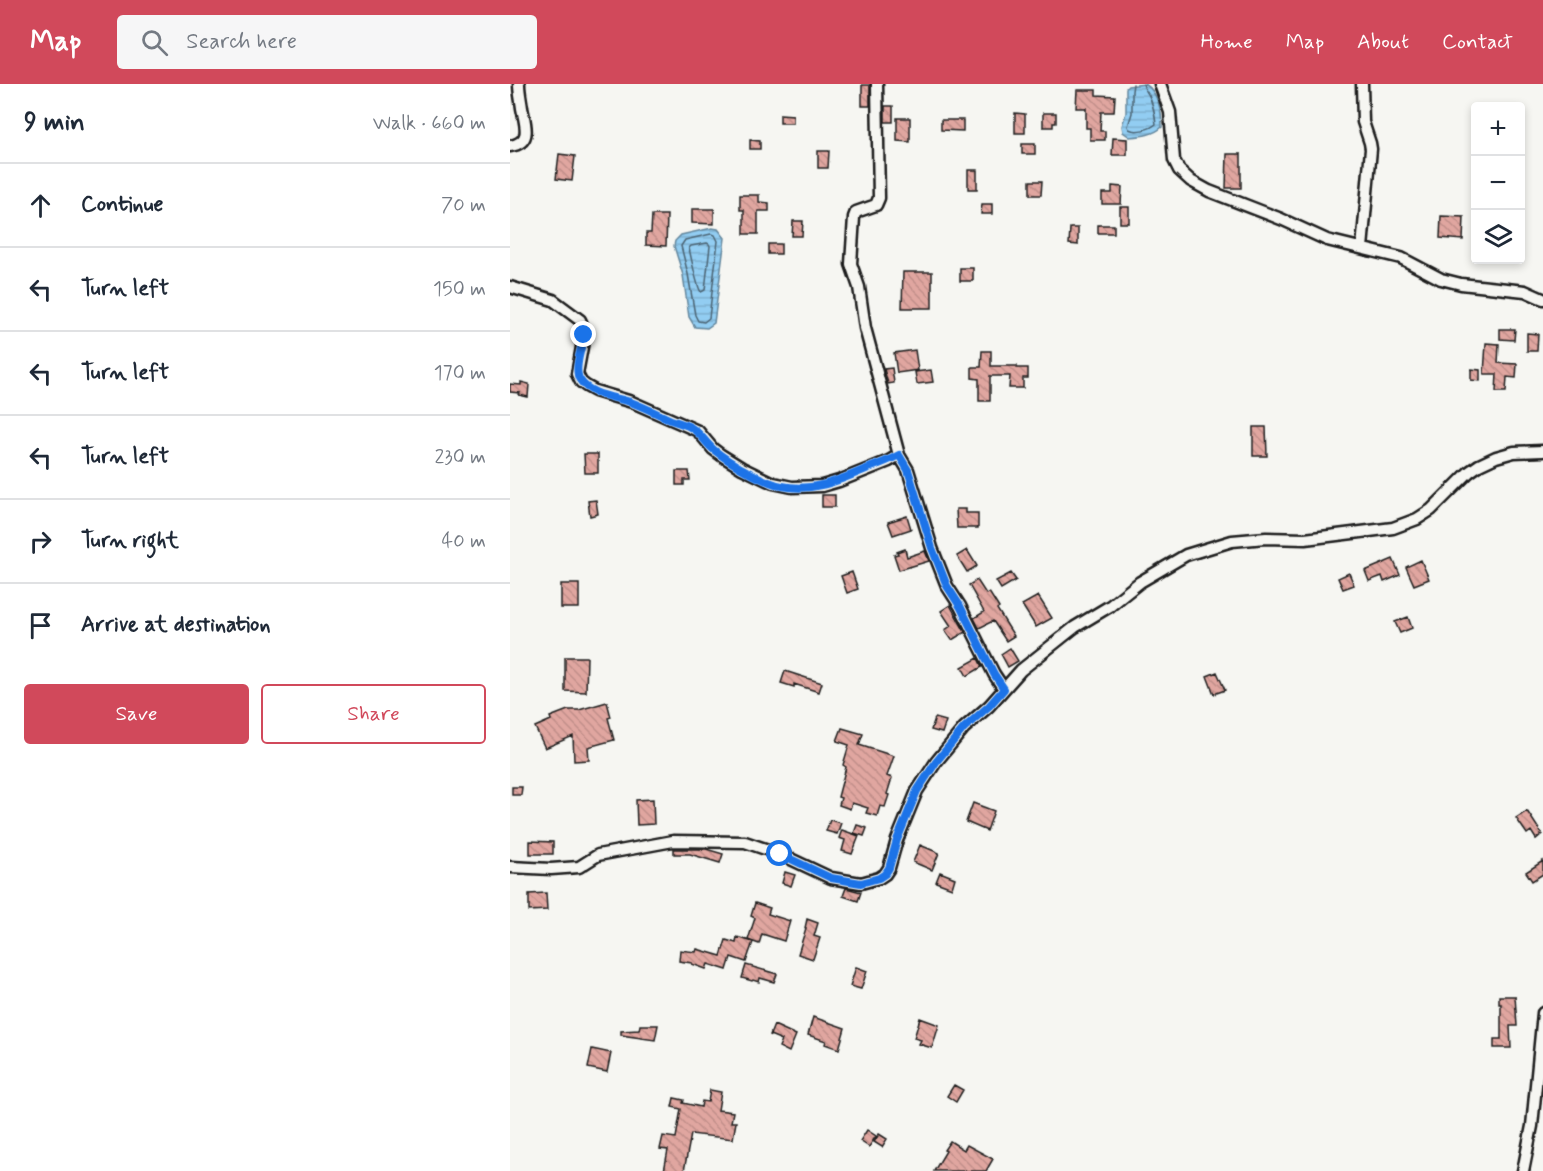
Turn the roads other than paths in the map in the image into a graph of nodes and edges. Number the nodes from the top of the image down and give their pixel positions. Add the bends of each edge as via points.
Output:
1 (519, 84) edge
2 (878, 84) edge
3 (1160, 84) edge
4 (1362, 84) edge
5 (510, 146) edge
6 (1362, 248) junction
7 (510, 287) edge
8 (1543, 299) edge
9 (1543, 451) edge
10 (899, 455) junction
11 (1004, 689) junction
12 (510, 867) edge
13 (1543, 1012) edge
14 (1523, 1171) edge

1 - 5 street via 526,128 523,140
2 - 10 street via 879,198 876,205 856,212 851,264
3 - 6 street via 1170,112 1174,160 1191,181 1327,240
4 - 6 street via 1363,122 1371,149
6 - 8 street via 1401,258 1441,279 1525,291
7 - 10 street via 553,300 579,320 585,331 577,374 586,386 698,431 721,455 773,483 822,486
9 - 11 street via 1515,452 1479,465 1431,510 1393,528 1305,539 1232,541 1186,555 1075,627 1021,670
10 - 11 street via 908,470 947,586
11 - 12 street via 936,762 917,791 889,868 879,878 861,883 840,881 745,842 673,841 598,855 579,867
13 - 14 street via 1532,1126

